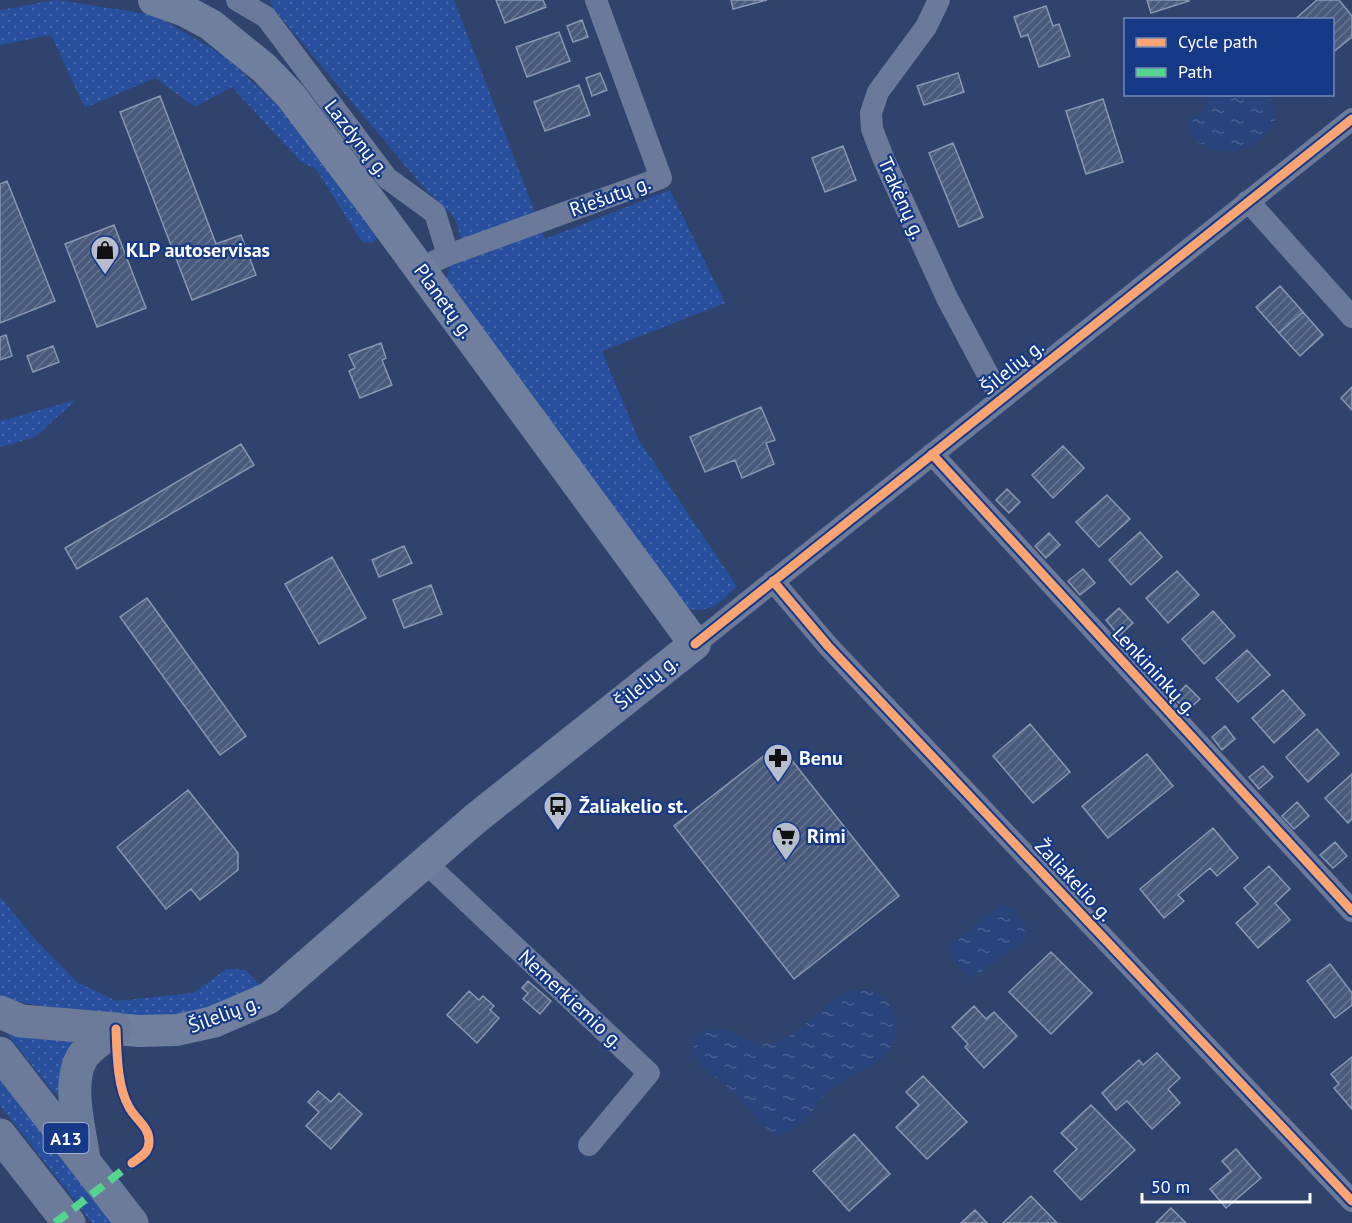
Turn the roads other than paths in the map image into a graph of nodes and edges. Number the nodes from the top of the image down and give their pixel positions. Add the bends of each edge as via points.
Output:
1 (154, 0) edge
2 (237, 0) edge
3 (596, 0) edge
4 (939, 0) edge
5 (1352, 118) edge
6 (1248, 201) junction
7 (448, 255) junction
8 (420, 269) junction
9 (1352, 317) edge
10 (1001, 399) junction
11 (932, 454) junction
12 (774, 581) junction
13 (695, 644) junction
14 (425, 862) junction
15 (1352, 911) edge
16 (0, 1012) edge
17 (116, 1029) junction
18 (0, 1053) edge
19 (0, 1135) edge
20 (590, 1145) dead end
21 (84, 1162) junction
22 (0, 1166) edge
23 (1352, 1201) edge
24 (60, 1212) edge
25 (132, 1223) edge

1 - 8 main road, Planetų g. via 211,25 264,68 291,96
2 - 7 street, Lazdynų g. via 266,17 387,178 435,213
3 - 7 street, Riešutų g. via 661,178
4 - 10 street, Trakėnų g. via 926,27 878,92 871,113 872,129 947,298
5 - 6 street, Šilelių g.
6 - 9 street
6 - 10 street, Šilelių g.
7 - 8 street
8 - 13 main road, Planetų g.
10 - 11 street, Šilelių g.
11 - 12 street, Šilelių g.
11 - 15 street, Lenkininkų g.
12 - 13 street, Šilelių g.
12 - 23 street, Žaliakelio g. via 828,646
13 - 14 main road, Šilelių g.
14 - 17 main road, Šilelių g. via 269,998 213,1022 177,1030
14 - 20 street, Nemerkiemio g. via 649,1073
16 - 17 highway via 21,1021
17 - 21 highway via 82,1057 74,1084
18 - 21 highway, A13
19 - 24 highway, A13
21 - 25 highway, A13
22 - 24 highway

